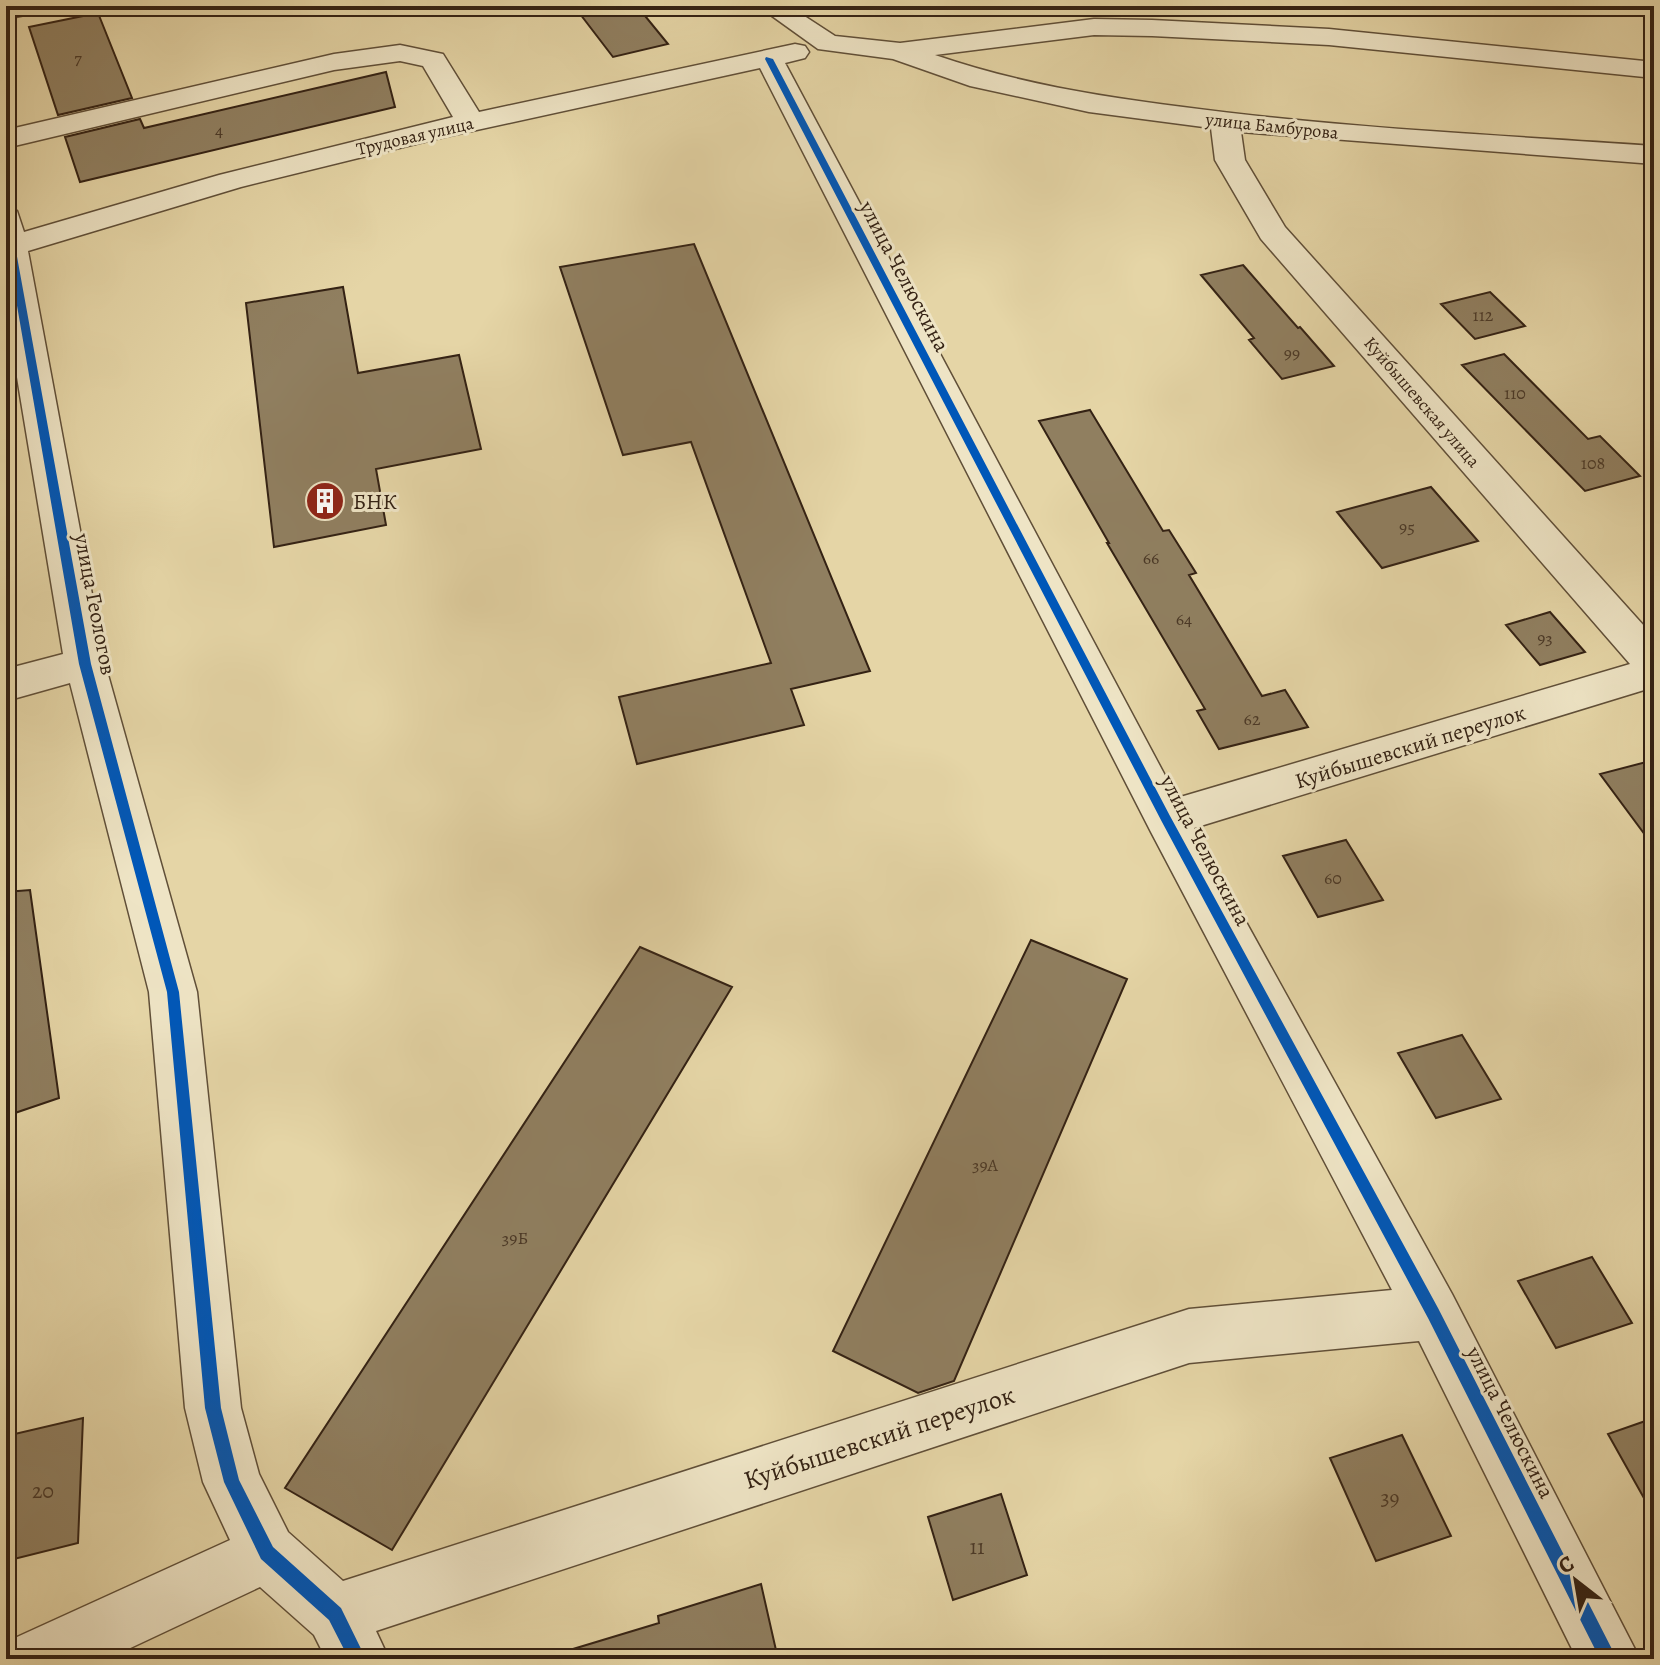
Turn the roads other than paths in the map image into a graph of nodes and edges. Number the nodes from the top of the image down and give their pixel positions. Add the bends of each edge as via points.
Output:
1 (30, 6) edge
2 (771, 6) edge
3 (1076, 6) edge
4 (6, 11) edge
5 (1094, 27) junction
6 (828, 43) junction
7 (897, 51) junction
8 (769, 59) junction
9 (1654, 70) edge
10 (1225, 121) junction
11 (471, 123) junction
12 (6, 139) edge
13 (1654, 155) edge
14 (1230, 160) junction
15 (1654, 180) edge
16 (7, 237) edge
17 (85, 664) junction
18 (1654, 664) edge
19 (1654, 672) edge
20 (6, 685) edge
21 (1166, 819) junction
22 (1433, 1313) junction
23 (267, 1553) junction
24 (346, 1637) edge
25 (39, 1659) edge
26 (1609, 1659) edge

1 - 4 street
2 - 6 street
3 - 5 street
5 - 7 street
5 - 9 street via 1329,37
6 - 7 street
6 - 8 street, Трудовая улица
7 - 10 street, улица Бамбурова via 980,80 1089,103
8 - 11 street, Трудовая улица
8 - 21 street, улица Челюскина
10 - 13 street, улица Бамбурова
10 - 14 street, Куйбышевская улица
11 - 12 street via 433,60 400,53 334,62
11 - 16 street, Трудовая улица
14 - 15 street via 1275,155
14 - 18 street, Куйбышевская улица via 1272,232
16 - 17 street, улица Геологов
17 - 20 street
17 - 23 street, улица Геологов via 173,992 213,1408 232,1482
19 - 21 street, Куйбышевский переулок
21 - 22 street, улица Челюскина
22 - 24 street, Куйбышевский переулок via 1189,1336
22 - 26 street, улица Челюскина
23 - 24 street
23 - 25 street

